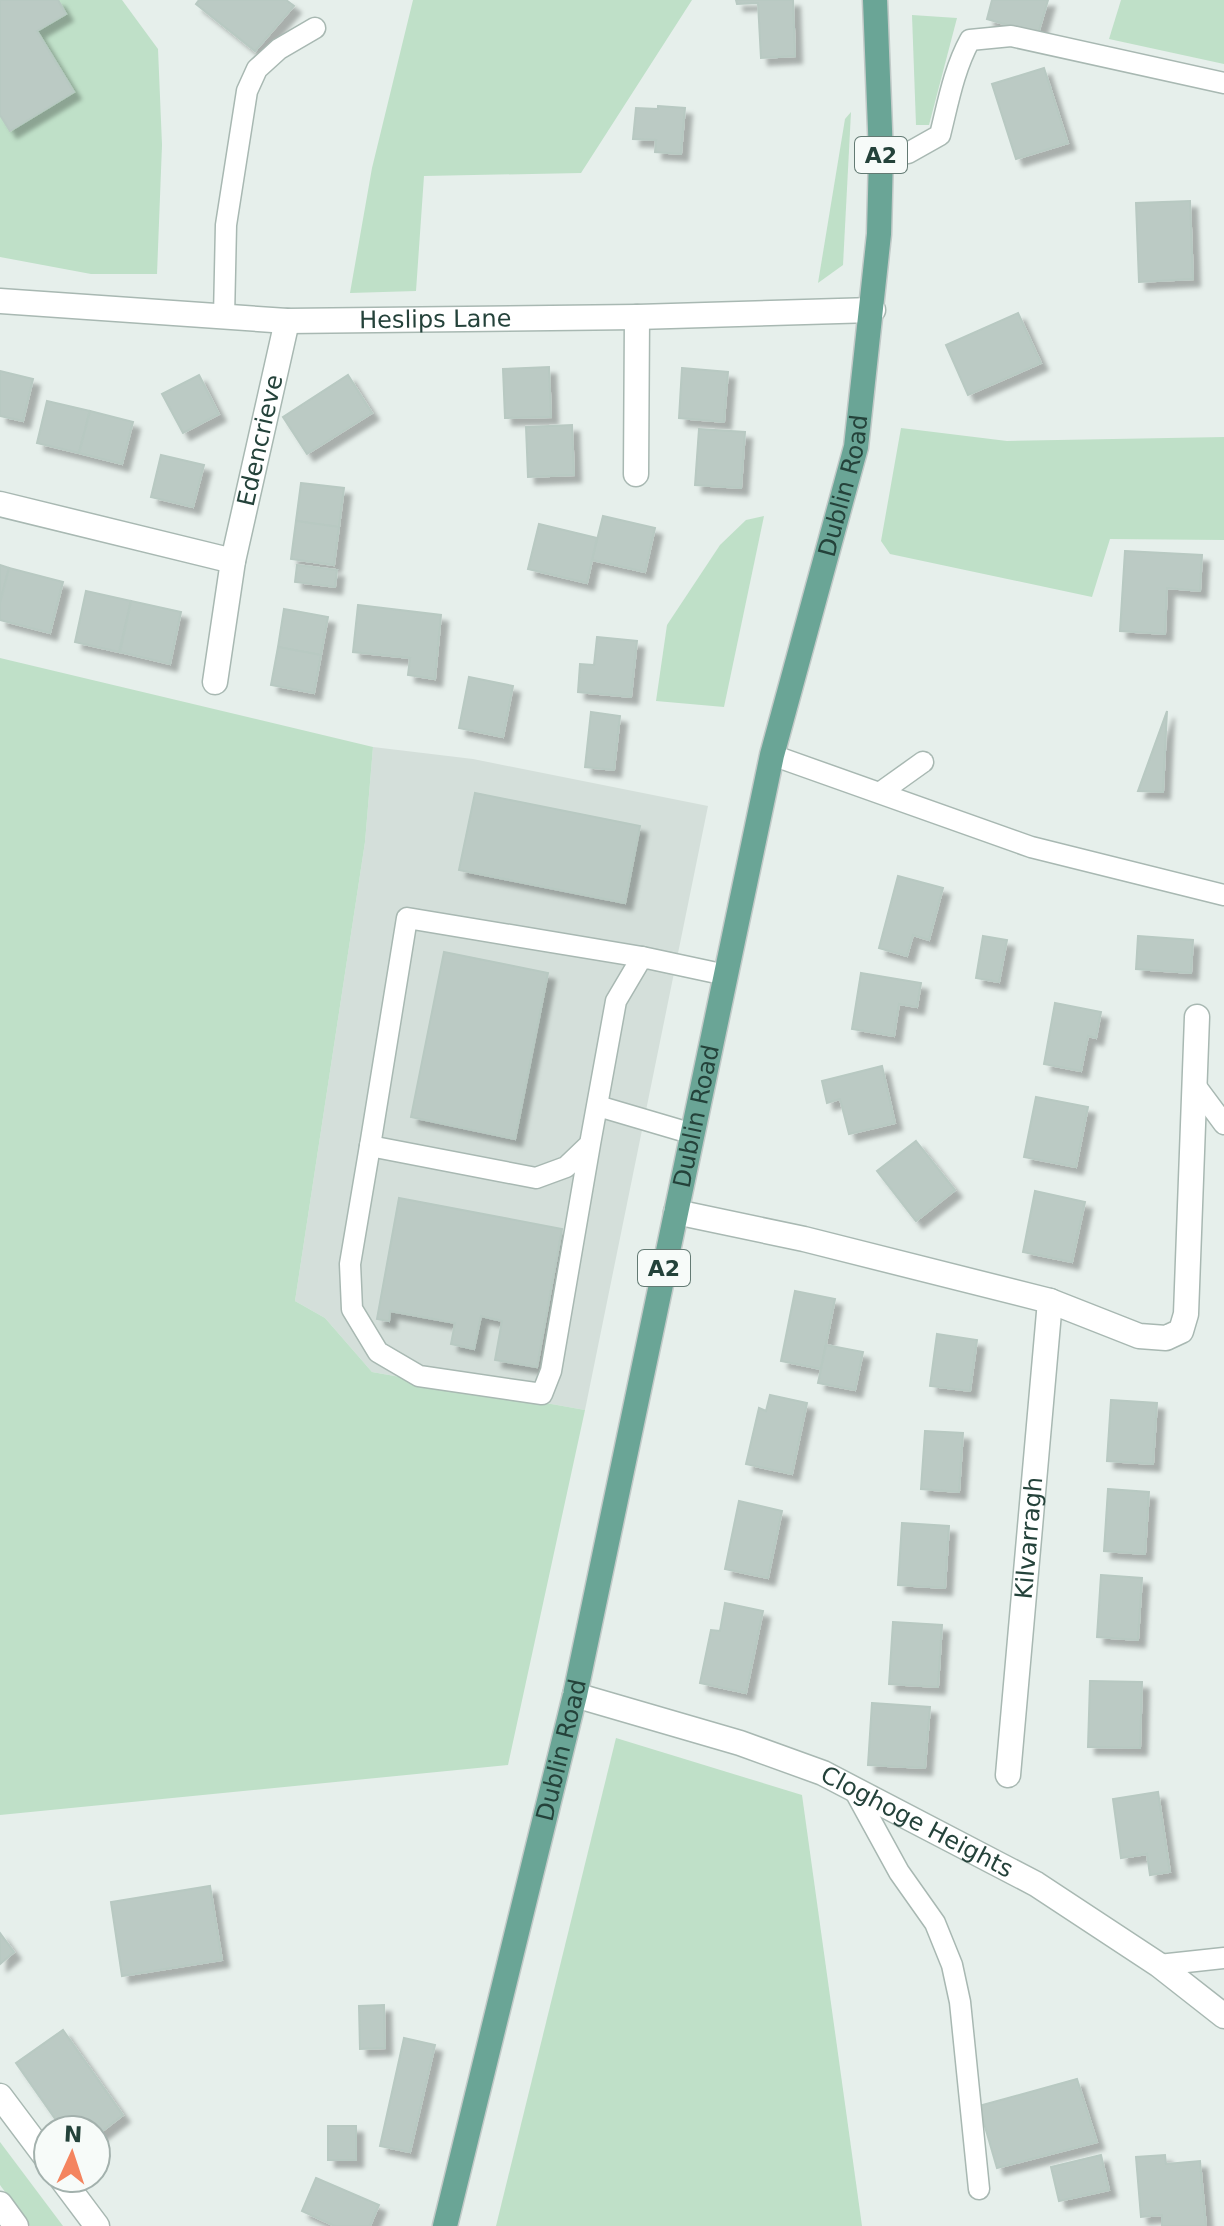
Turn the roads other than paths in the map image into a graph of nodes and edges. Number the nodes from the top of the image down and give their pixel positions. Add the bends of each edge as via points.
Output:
1 (875, 0) edge
2 (315, 28) dead end
3 (1224, 83) edge
4 (881, 155) junction
5 (0, 301) edge
6 (873, 310) junction
7 (224, 317) junction
8 (637, 317) junction
9 (287, 321) junction
10 (636, 474) dead end
11 (0, 504) edge
12 (233, 561) junction
13 (215, 682) dead end
14 (772, 755) junction
15 (923, 762) dead end
16 (881, 792) junction
17 (1224, 895) edge
18 (642, 957) junction
19 (726, 975) junction
20 (1197, 1017) dead end
21 (1195, 1085) junction
22 (598, 1106) junction
23 (1224, 1124) edge
24 (693, 1134) junction
25 (590, 1144) junction
26 (370, 1146) junction
27 (676, 1212) junction
28 (1050, 1301) junction
29 (575, 1695) junction
30 (1008, 1775) dead end
31 (853, 1788) junction
32 (1224, 1958) edge
33 (1159, 1965) junction
34 (1224, 2016) edge
35 (0, 2096) edge
36 (32, 2139) edge
37 (979, 2189) dead end
38 (73, 2194) edge
39 (0, 2204) edge
40 (16, 2226) edge
41 (97, 2226) edge
42 (445, 2226) edge

1 - 4 main road, Dublin Road / A2
2 - 7 lane via 257,69 247,91 226,225
3 - 4 lane via 1011,36 986,36 970,40 940,135 908,153
4 - 6 main road, Dublin Road / A2
5 - 7 street, Heslips Lane
6 - 8 street, Heslips Lane
6 - 14 main road, Dublin Road / A2 via 856,447
7 - 9 street, Heslips Lane
8 - 9 street, Heslips Lane
8 - 10 street
9 - 12 street, Edencrieve
11 - 12 street
12 - 13 street, Edencrieve
14 - 16 lane
14 - 19 main road, Dublin Road / A2
15 - 16 lane
16 - 17 lane via 1031,847
18 - 19 lane
18 - 22 lane via 616,1001
18 - 26 lane via 407,918
19 - 24 main road, Dublin Road / A2
20 - 21 street
21 - 23 lane
21 - 28 street via 1181,1331 1166,1338 1139,1336
22 - 24 lane
22 - 25 lane
24 - 27 main road, Dublin Road / A2
25 - 26 lane via 566,1167 536,1178
25 - 26 lane via 551,1371 542,1394 419,1376 378,1352 352,1309 350,1264
27 - 28 street
27 - 29 main road, Dublin Road / A2
28 - 30 street, Kilvarragh
29 - 31 street, Cloghoge Heights via 740,1743
29 - 42 main road, Dublin Road / A2
31 - 33 street, Cloghoge Heights via 1036,1884
31 - 37 lane via 899,1872 935,1923 952,1965
32 - 33 lane
33 - 34 street, Cloghoge Heights
35 - 36 street
38 - 41 street
39 - 40 street

